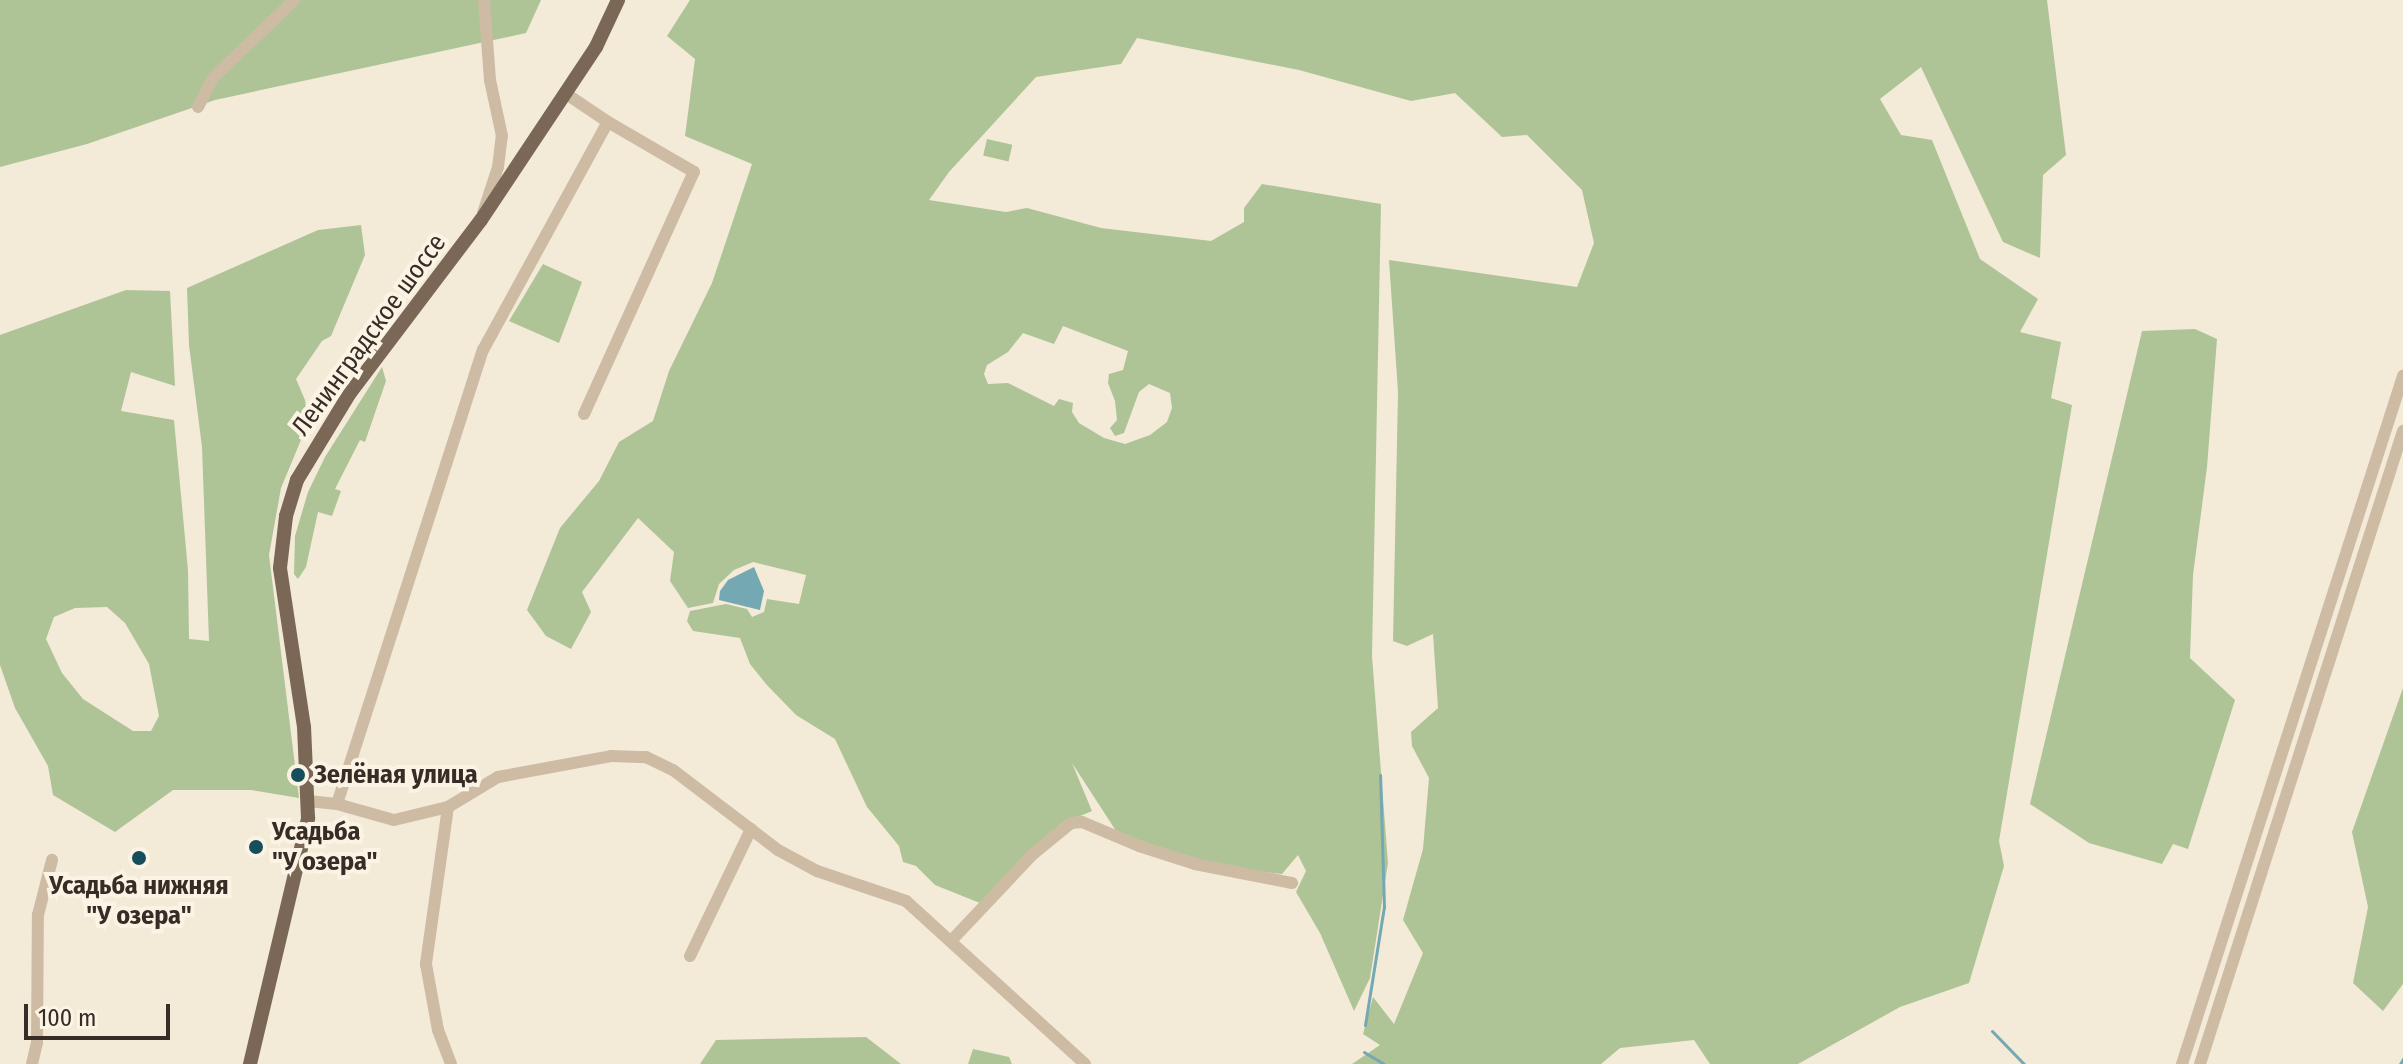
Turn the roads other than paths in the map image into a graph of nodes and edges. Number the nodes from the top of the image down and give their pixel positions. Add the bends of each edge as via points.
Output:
1 (294, 0) edge
2 (484, 0) edge
3 (618, 0) edge
4 (565, 93) junction
5 (198, 107) dead end
6 (608, 122) junction
7 (481, 220) junction
8 (2403, 376) edge
9 (584, 414) dead end
10 (2403, 431) edge
11 (308, 801) junction
12 (337, 804) junction
13 (448, 807) junction
14 (751, 829) junction
15 (52, 860) dead end
16 (1292, 883) dead end
17 (951, 941) junction
18 (690, 956) dead end
19 (32, 1064) edge
20 (250, 1064) edge
21 (451, 1064) edge
22 (1085, 1064) edge
23 (2182, 1064) edge
24 (2200, 1064) edge

1 - 5 street via 212,79
2 - 7 street via 490,80 502,136
3 - 4 main road, Ленинградское шоссе via 596,47
4 - 6 street
4 - 7 main road, Ленинградское шоссе
6 - 9 street via 694,172
6 - 12 street via 483,350
7 - 11 main road, Ленинградское шоссе via 350,393 295,488 280,568 304,727
8 - 23 street
10 - 24 street
11 - 12 street
11 - 20 main road, Ленинградское шоссе via 300,863
12 - 13 street via 394,820
13 - 14 street via 498,777 611,756 646,757 673,770
13 - 21 street via 426,964 438,1030
14 - 17 street via 817,871 906,901
14 - 18 street
15 - 19 street via 38,915 37,1043
16 - 17 street via 1195,864 1082,822 1071,823 1033,854
17 - 22 street

